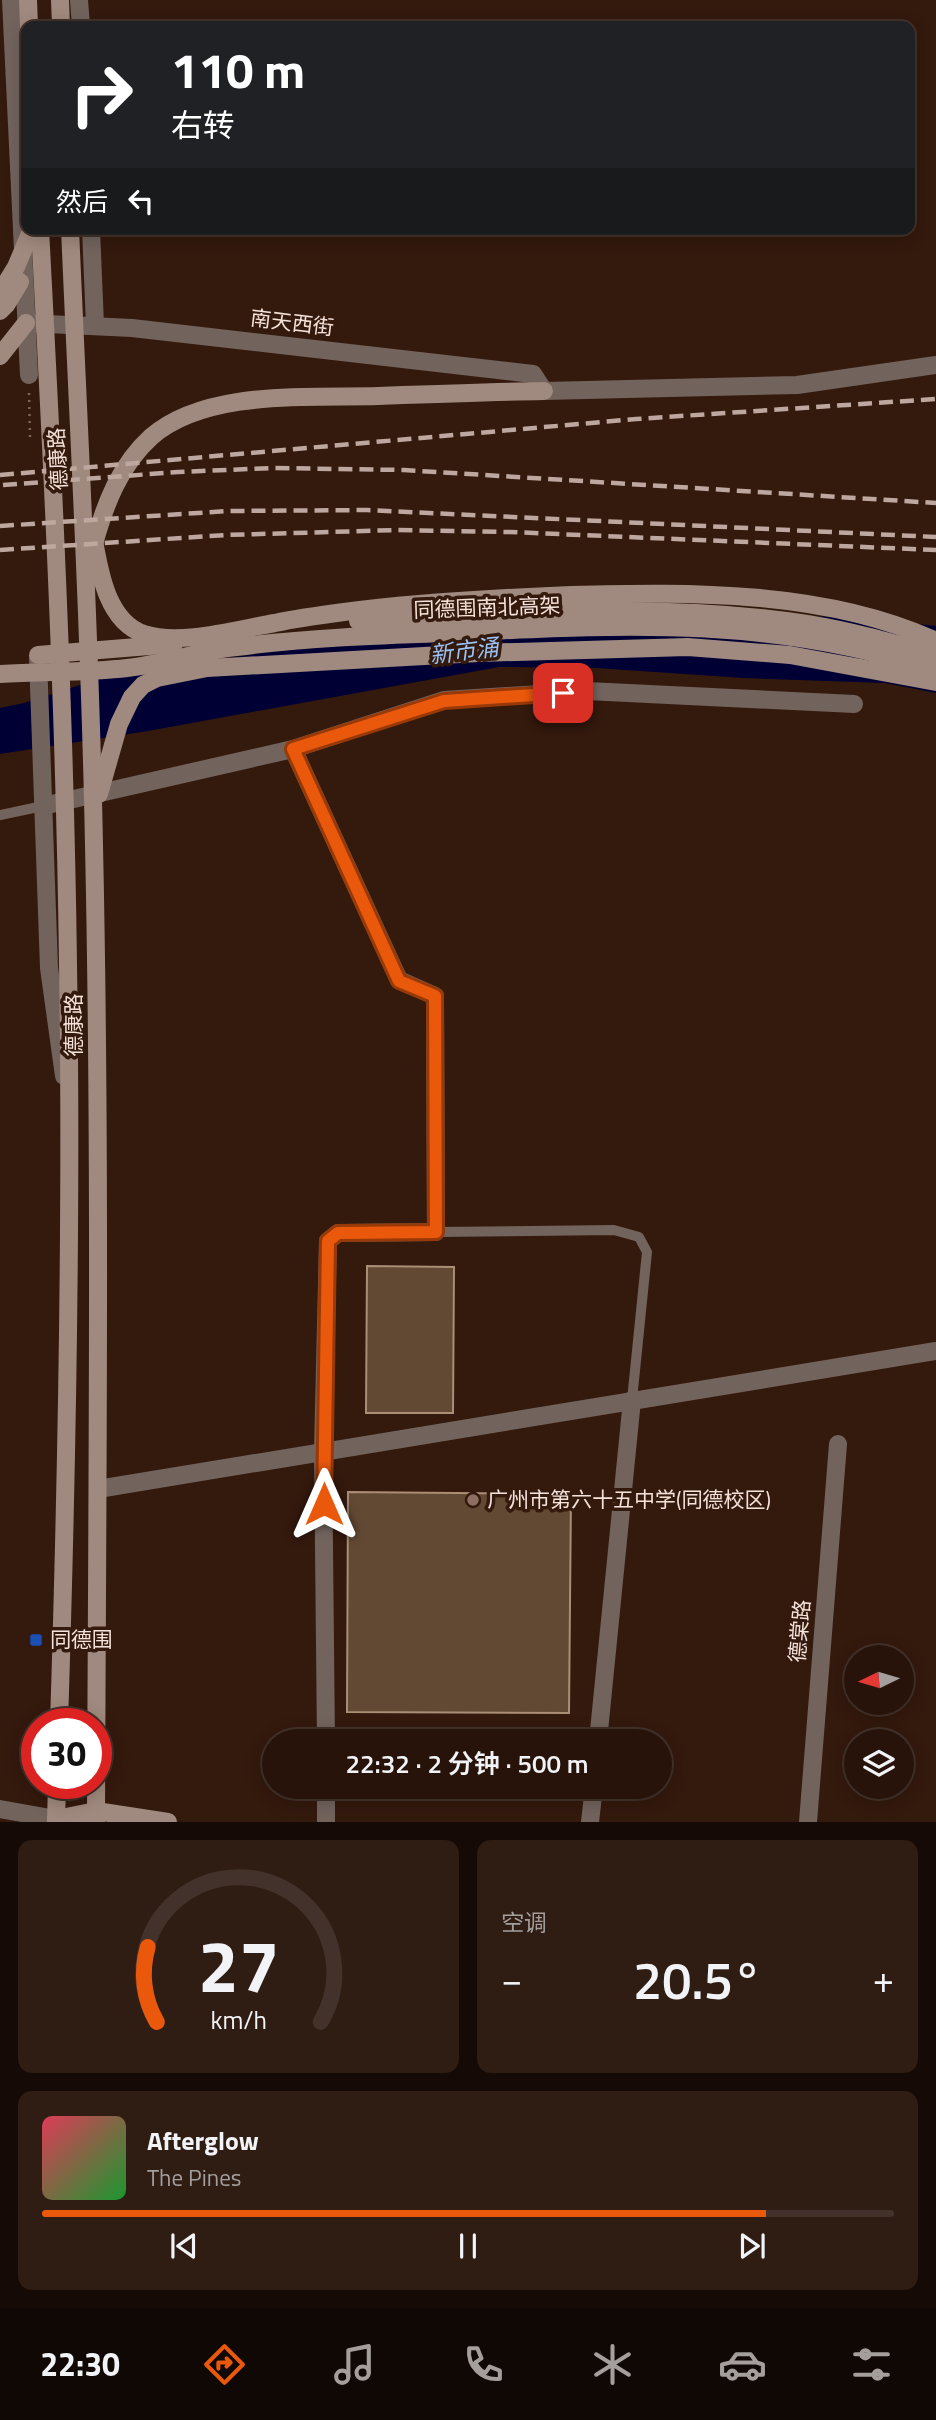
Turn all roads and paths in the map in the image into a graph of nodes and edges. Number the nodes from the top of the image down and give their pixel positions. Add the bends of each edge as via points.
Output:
1 (11, 0) edge
2 (28, 0) edge
3 (79, 0) edge
4 (29, 21) edge
5 (80, 21) edge
6 (21, 146) edge
7 (23, 235) edge
8 (29, 235) edge
9 (40, 235) edge
10 (70, 235) edge
11 (91, 235) edge
12 (24, 276) junction
13 (1, 307) edge
14 (26, 315) junction
15 (95, 325) junction
16 (0, 356) edge
17 (936, 365) edge
18 (29, 375) dead end
19 (544, 391) junction
20 (81, 474) junction
21 (94, 544) junction
22 (349, 629) junction
23 (936, 640) edge
24 (936, 655) edge
25 (39, 671) junction
26 (936, 671) edge
27 (0, 674) edge
28 (936, 682) edge
29 (854, 704) dead end
30 (293, 749) junction
31 (43, 806) junction
32 (0, 815) edge
33 (93, 821) junction
34 (69, 1104) junction
35 (436, 1232) junction
36 (936, 1351) edge
37 (632, 1401) junction
38 (838, 1444) dead end
39 (323, 1451) junction
40 (97, 1489) junction
41 (59, 1708) edge
42 (326, 1729) edge
43 (599, 1729) edge
44 (59, 1799) edge
45 (326, 1799) edge
46 (593, 1799) edge
47 (0, 1809) edge
48 (96, 1816) edge
49 (61, 1821) edge
50 (168, 1822) edge
51 (326, 1822) edge
52 (590, 1822) edge
53 (808, 1822) edge

1 - 6 street
2 - 4 main road
3 - 5 street
7 - 12 street
8 - 13 main road
9 - 34 main road, 德康路 via 59,622
10 - 20 main road, 德康路
11 - 15 street
12 - 13 main road
12 - 14 street
13 - 14 street, 南天西街
14 - 15 street, 南天西街
14 - 16 main road
14 - 18 street
15 - 19 street, 南天西街 via 533,374
17 - 19 street via 797,385
19 - 21 main road via 276,398 206,409 174,422 131,459 111,492
20 - 21 main road
20 - 33 main road, 德康路
21 - 23 main road via 110,601 124,622 143,633 165,637 368,608 641,593 777,600 867,617
22 - 24 main road, 同德围南北高架 via 609,612 712,615 841,630
22 - 25 main road, 同德围南北高架 via 254,631 127,649
22 - 26 main road, 同德围南北高架 via 746,630 863,649
25 - 27 main road, 同德围南北高架
25 - 31 street
28 - 33 main road via 790,655 688,647 478,653 189,670 143,685 126,706
29 - 30 street via 587,691 444,701
30 - 31 street
30 - 35 street via 399,981 435,996
31 - 32 lane
31 - 34 street via 49,968
33 - 40 main road, 德康路
34 - 41 main road, 德康路
35 - 37 lane via 614,1230 639,1237 646,1252
35 - 39 street via 338,1233 328,1241
36 - 37 street
37 - 39 street
37 - 43 street
38 - 53 street, 德棠路
39 - 40 street
39 - 42 street
40 - 48 main road, 德康路
44 - 49 main road
45 - 51 street
46 - 52 street
47 - 49 street
48 - 49 main road
48 - 50 main road

